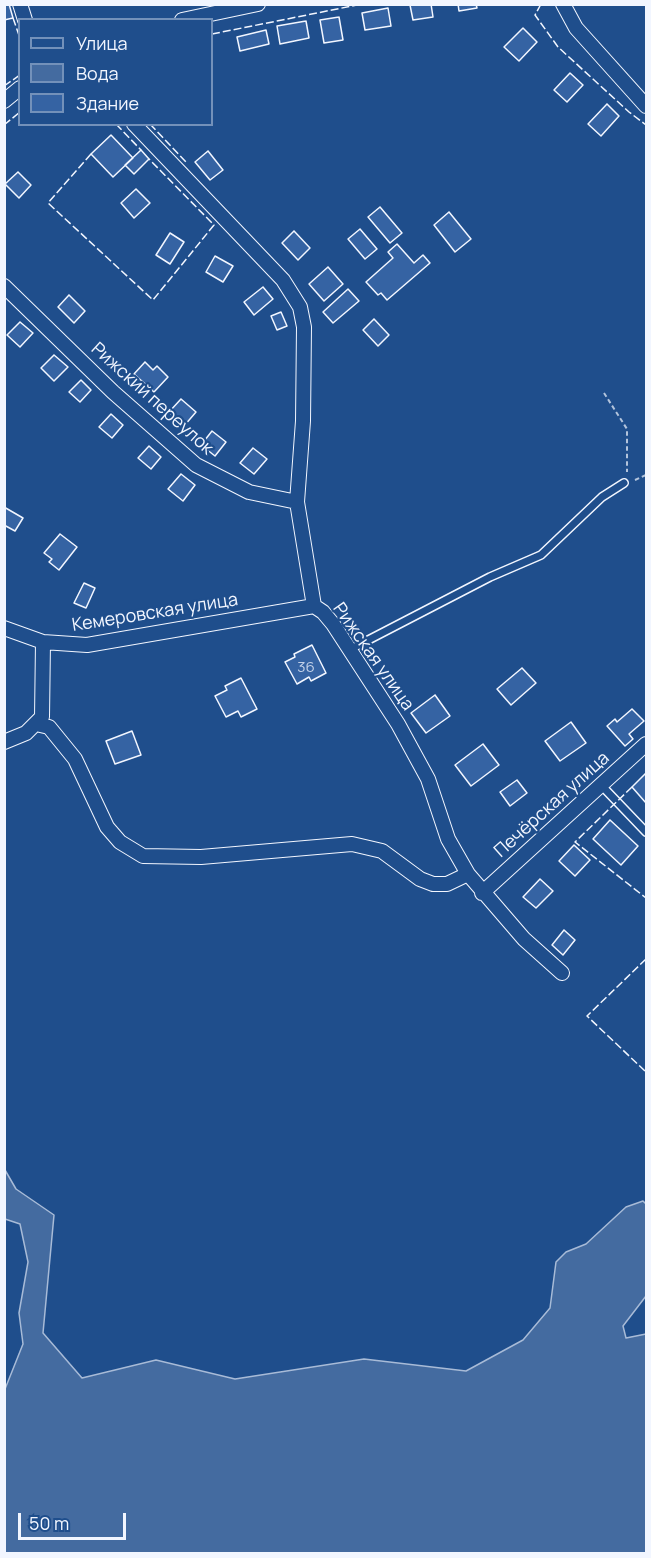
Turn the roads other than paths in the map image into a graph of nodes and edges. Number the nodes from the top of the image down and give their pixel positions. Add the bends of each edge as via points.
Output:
1 (258, 4) edge
2 (563, 4) edge
3 (192, 18) edge
4 (18, 90) edge
5 (4, 101) edge
6 (646, 106) edge
7 (136, 126) edge
8 (4, 286) edge
9 (624, 483) road end
10 (297, 502) junction
11 (314, 606) junction
12 (4, 628) edge
13 (43, 642) junction
14 (349, 650) junction
15 (36, 724) junction
16 (4, 742) edge
17 (646, 744) edge
18 (601, 784) junction
19 (646, 832) edge
20 (468, 874) junction
21 (482, 893) junction
22 (561, 973) dead end

1 - 3 street
2 - 6 street via 590,45
4 - 5 street
7 - 10 street, Рижская улица via 283,280 300,307 304,327 303,421
8 - 10 street, Рижский переулок via 196,465 249,492
9 - 14 lane via 602,497 540,555
10 - 11 street, Рижская улица
11 - 13 street, Кемеровская улица via 87,645
11 - 14 street, Рижская улица via 323,612
12 - 13 street, Кемеровская улица
13 - 15 street via 44,709
14 - 20 street, Рижская улица via 416,756 448,839
15 - 16 street
15 - 20 street via 49,727 75,759 106,827 120,842 143,856 201,857 352,844 382,851 433,884 447,884
17 - 18 street, Печёрская улица
18 - 19 lane
18 - 21 street, Печёрская улица
20 - 21 street, Рижская улица
21 - 22 street, Рижская улица

